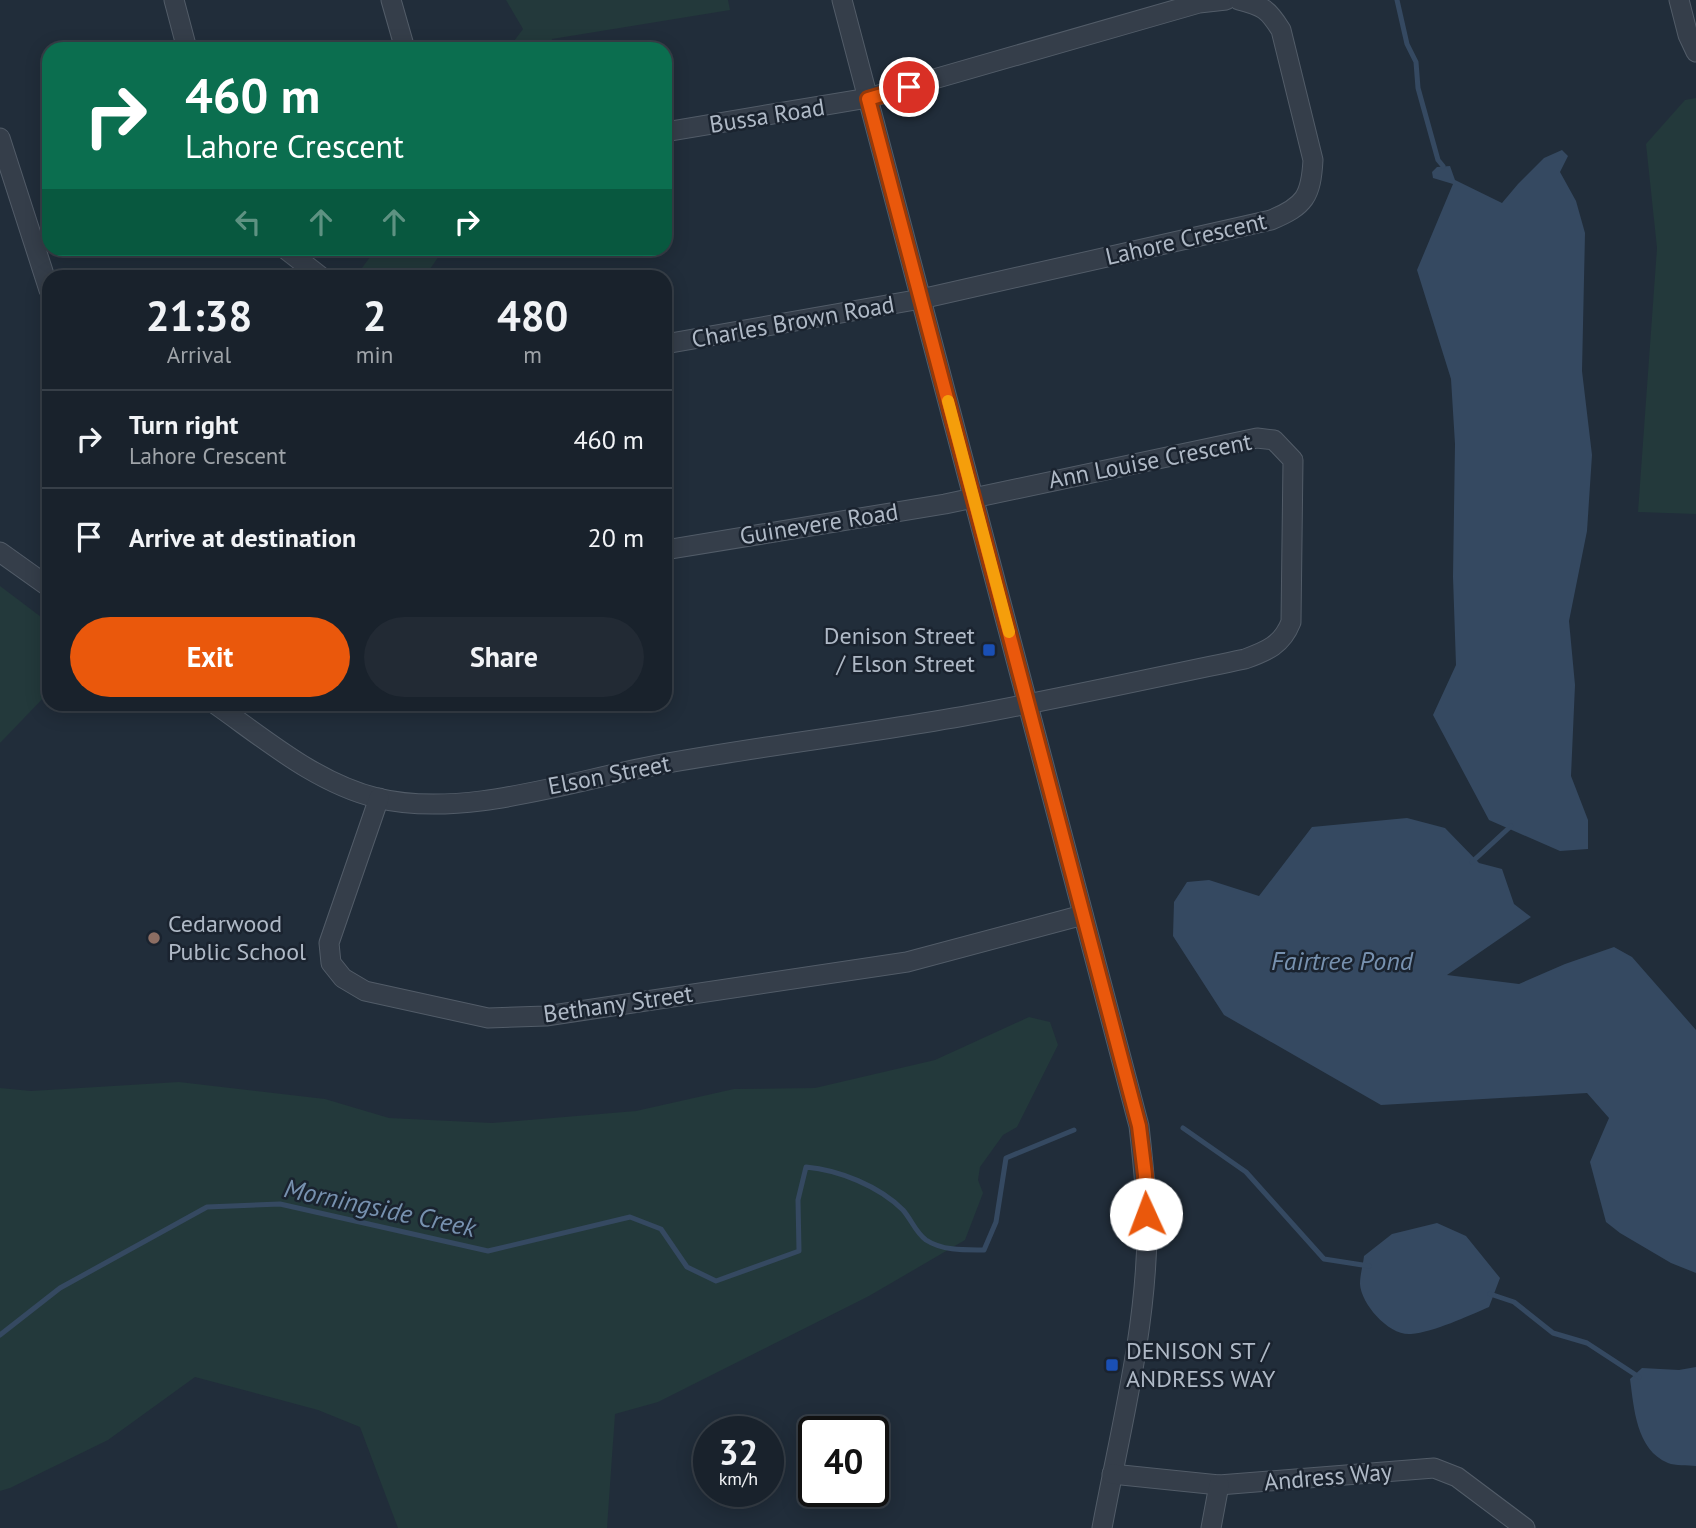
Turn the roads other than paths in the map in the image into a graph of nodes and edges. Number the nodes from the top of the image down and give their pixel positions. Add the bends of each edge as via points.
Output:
1 (174, 0) edge
2 (391, 0) edge
3 (842, 0) edge
4 (1226, 0) edge
5 (1239, 0) edge
6 (1679, 0) edge
7 (185, 42) edge
8 (403, 42) edge
9 (1696, 52) edge
10 (868, 99) junction
11 (672, 131) edge
12 (0, 138) edge
13 (294, 256) edge
14 (43, 270) edge
15 (312, 270) edge
16 (921, 299) junction
17 (672, 343) edge
18 (974, 498) junction
19 (672, 549) edge
20 (0, 552) edge
21 (42, 582) edge
22 (1027, 704) junction
23 (225, 711) edge
24 (379, 798) junction
25 (1083, 915) junction
26 (1112, 1474) junction
27 (1219, 1485) junction
28 (1102, 1528) edge
29 (1210, 1528) edge
30 (1525, 1528) edge

1 - 7 street
2 - 8 street
3 - 10 street
4 - 10 street via 1199,3
5 - 16 street, Lahore Crescent via 1270,11 1281,30 1313,160 1305,200 1271,220
6 - 9 street
10 - 11 street, Bussa Road
10 - 16 street
12 - 14 street
13 - 15 street
16 - 17 street, Charles Brown Road
16 - 18 street
18 - 19 street, Guinevere Road
18 - 22 street
18 - 22 street, Ann Louise Crescent via 1257,438 1274,440 1293,460 1291,622 1276,645 1245,659
20 - 21 street
22 - 24 street, Elson Street via 657,765 466,804
22 - 25 street
23 - 24 street, Elson Street via 341,787
24 - 25 street, Bethany Street via 329,943 331,963 343,978 365,991 488,1018 546,1016 906,962
25 - 26 street via 1139,1126 1145,1175 1143,1288
26 - 27 street, Andress Way
26 - 28 street
27 - 29 street
27 - 30 street, Andress Way via 1434,1468 1457,1477

